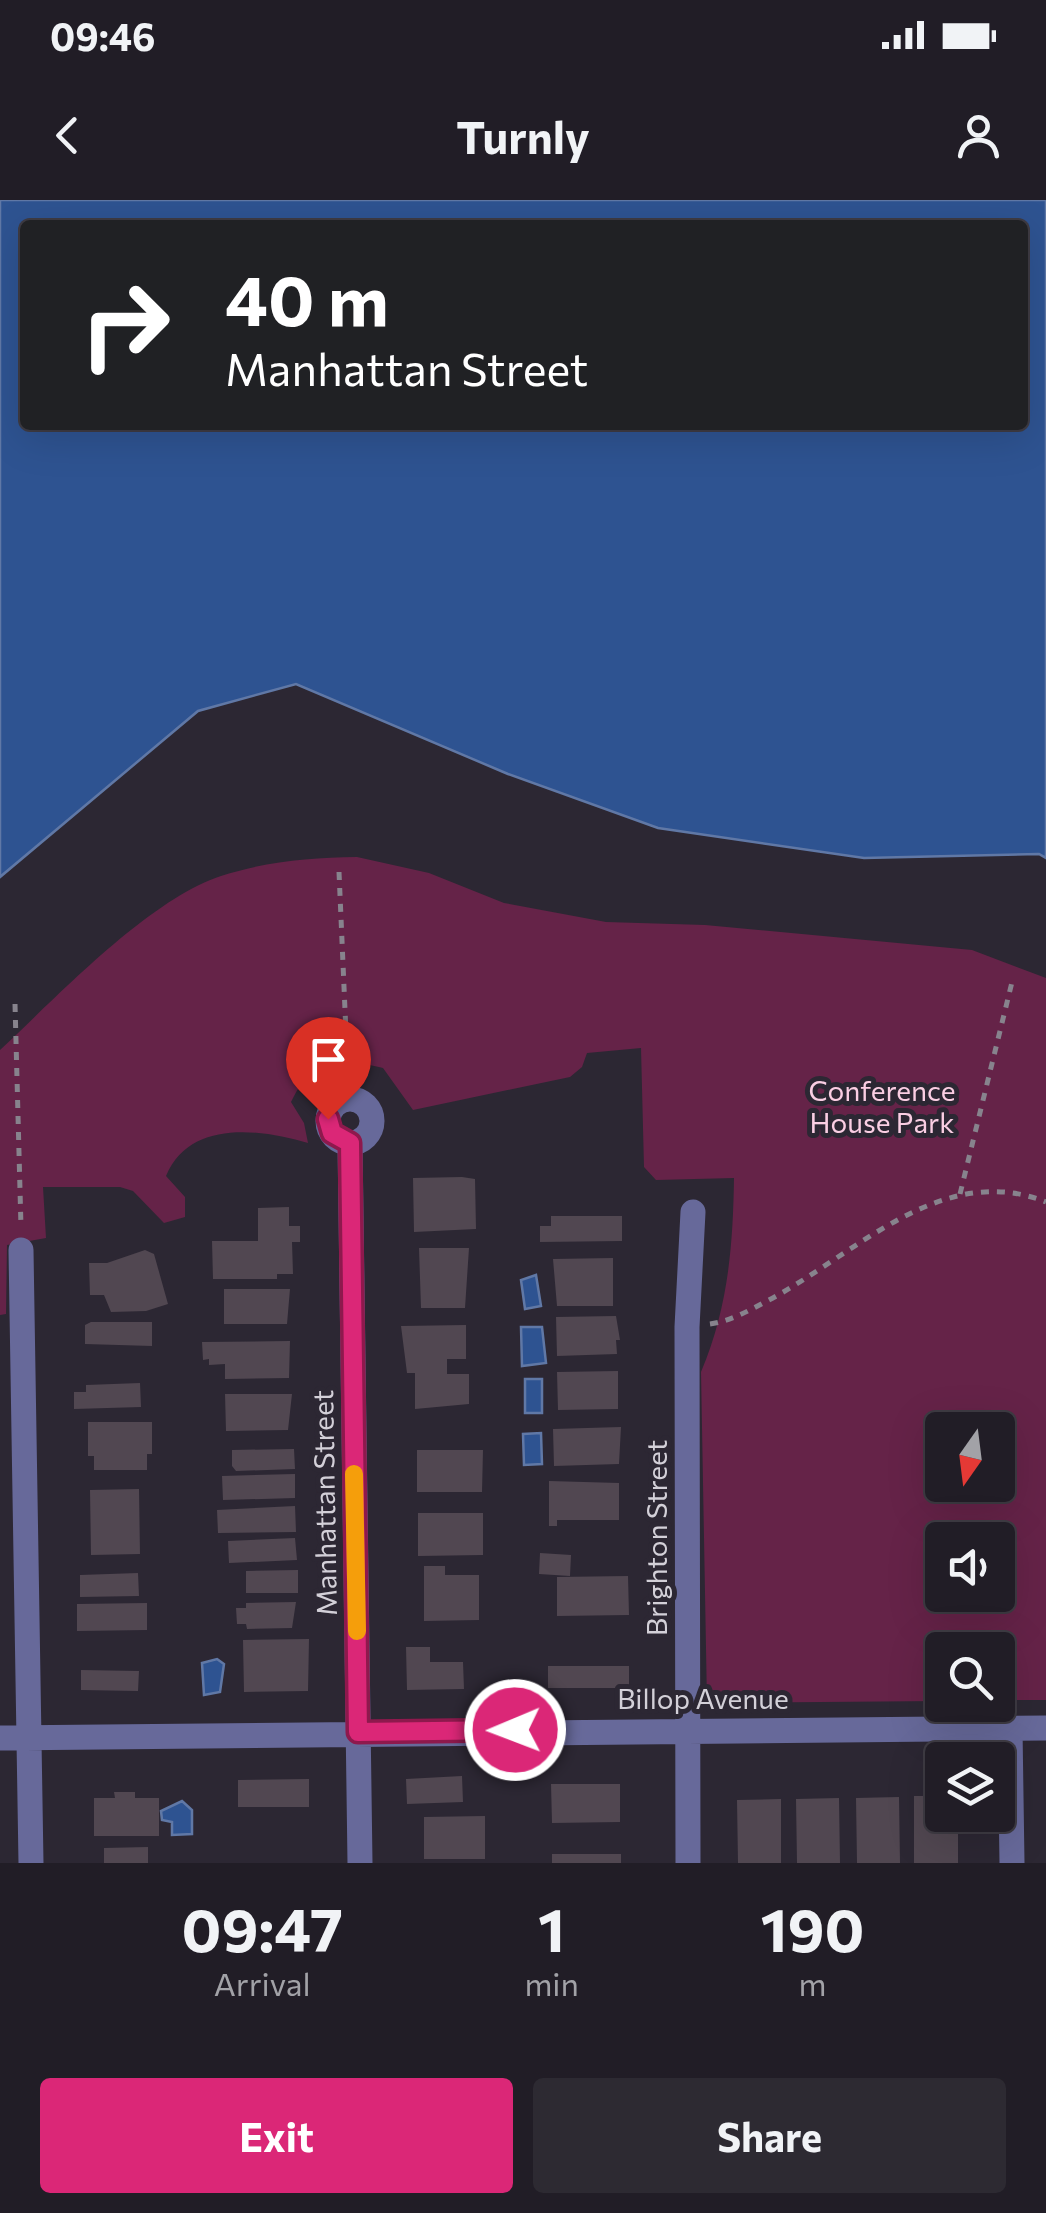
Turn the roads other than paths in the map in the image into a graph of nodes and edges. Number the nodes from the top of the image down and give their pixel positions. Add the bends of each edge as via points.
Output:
1 (350, 1143) dead end
2 (692, 1212) dead end
3 (22, 1250) road end
4 (1046, 1728) edge
5 (687, 1729) junction
6 (1010, 1729) junction
7 (358, 1732) junction
8 (0, 1738) edge
9 (30, 1738) junction
10 (31, 1863) edge
11 (360, 1863) edge
12 (688, 1863) edge
13 (1012, 1863) edge

1 - 7 street, Manhattan Street
2 - 5 street, Brighton Street
3 - 9 street
4 - 6 street, Billop Avenue
5 - 6 street, Billop Avenue
5 - 7 street, Billop Avenue
5 - 12 street, Brighton Street
6 - 13 street
7 - 9 street, Billop Avenue
7 - 11 street, Manhattan Street
8 - 9 street, Billop Avenue
9 - 10 street

